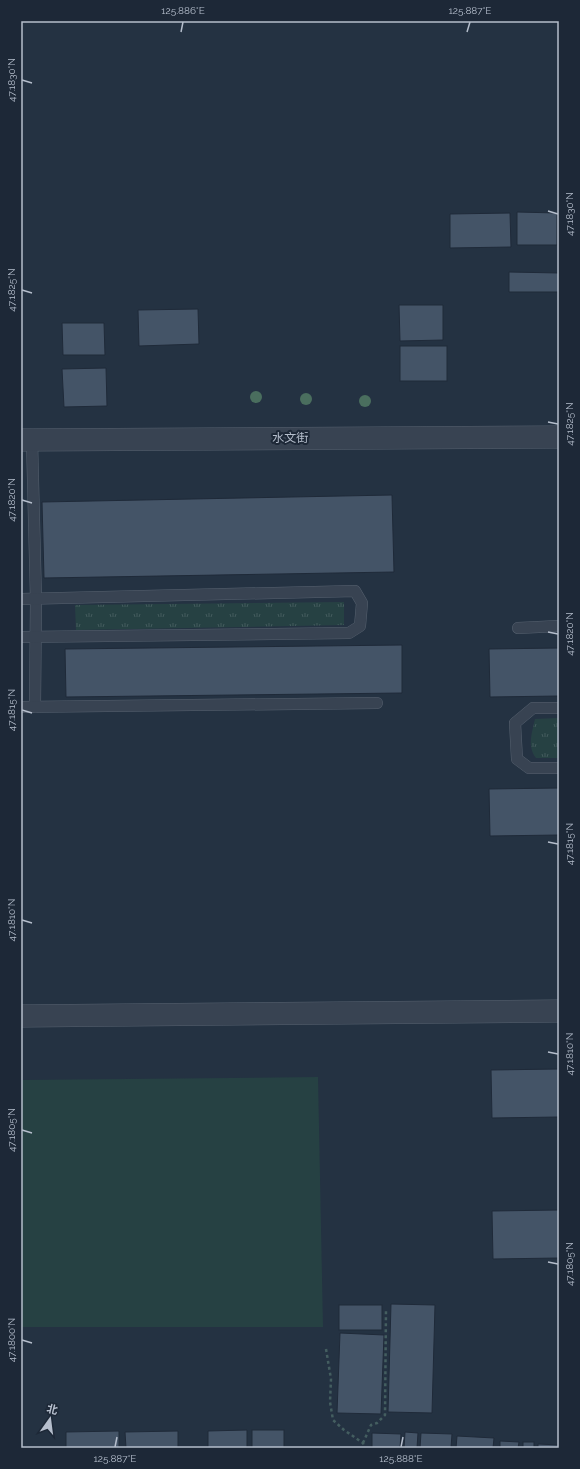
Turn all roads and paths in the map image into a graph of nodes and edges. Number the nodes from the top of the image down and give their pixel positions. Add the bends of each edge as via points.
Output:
1 (559, 437) edge
2 (26, 440) edge
3 (21, 599) edge
4 (36, 599) junction
5 (559, 626) edge
6 (518, 628) dead end
7 (35, 636) junction
8 (21, 637) edge
9 (377, 703) dead end
10 (35, 706) junction
11 (21, 707) edge
12 (559, 708) edge
13 (559, 768) edge
14 (559, 1011) edge
15 (21, 1016) edge
16 (386, 1310) dead end
17 (326, 1349) dead end
18 (363, 1443) junction
19 (364, 1448) edge

1 - 2 street, 水文街
2 - 4 lane
3 - 4 lane
4 - 7 lane
4 - 7 lane via 355,591 362,603 360,626 348,633
5 - 6 lane
7 - 8 lane
7 - 10 lane
9 - 10 lane
10 - 11 lane
12 - 13 lane via 533,708 515,723 517,759 529,768
14 - 15 street
16 - 18 path via 385,1414 377,1423 371,1425
17 - 18 path via 332,1379 330,1402 333,1420
18 - 19 path

